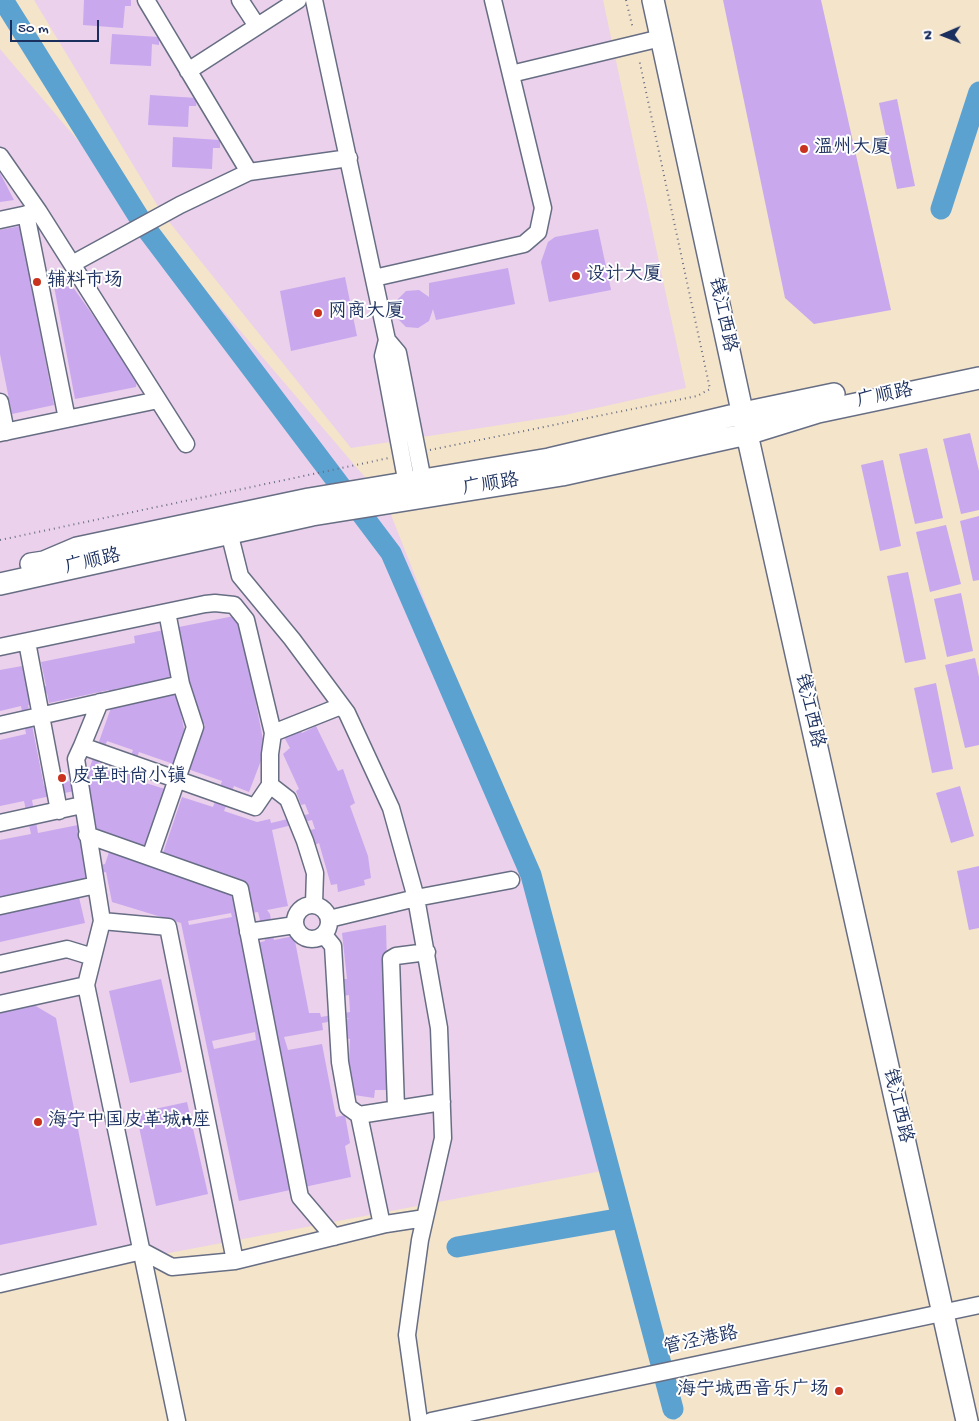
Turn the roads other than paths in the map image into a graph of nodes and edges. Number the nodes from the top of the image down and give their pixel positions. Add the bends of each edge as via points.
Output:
1 (146, 0) edge
2 (240, 0) edge
3 (298, 0) edge
4 (314, 0) edge
5 (494, 0) edge
6 (653, 0) edge
7 (257, 26) junction
8 (661, 38) junction
9 (188, 71) junction
10 (511, 74) junction
11 (0, 156) edge
12 (350, 158) junction
13 (249, 172) junction
14 (32, 213) junction
15 (0, 220) edge
16 (72, 264) junction
17 (374, 278) junction
18 (979, 366) edge
19 (979, 378) edge
20 (158, 400) junction
21 (0, 402) edge
22 (743, 413) junction
23 (67, 419) junction
24 (3, 432) edge
25 (747, 434) junction
26 (186, 444) dead end
27 (407, 490) junction
28 (310, 507) junction
29 (229, 532) junction
30 (0, 571) edge
31 (0, 584) edge
32 (167, 612) junction
33 (27, 642) junction
34 (0, 648) edge
35 (180, 684) junction
36 (100, 702) junction
37 (341, 706) junction
38 (42, 715) junction
39 (0, 725) edge
40 (273, 733) junction
41 (82, 746) junction
42 (178, 780) junction
43 (270, 785) junction
44 (82, 805) junction
45 (59, 810) junction
46 (0, 823) edge
47 (87, 835) junction
48 (150, 857) junction
49 (511, 880) dead end
50 (96, 885) junction
51 (416, 898) junction
52 (314, 904) junction
53 (0, 906) edge
54 (329, 918) junction
55 (102, 921) junction
56 (295, 925) junction
57 (248, 932) junction
58 (324, 935) junction
59 (427, 952) junction
60 (93, 957) junction
61 (0, 964) edge
62 (86, 985) junction
63 (0, 1004) edge
64 (442, 1102) junction
65 (396, 1108) junction
66 (359, 1115) junction
67 (425, 1218) junction
68 (382, 1225) junction
69 (334, 1237) junction
70 (142, 1251) junction
71 (235, 1261) junction
72 (0, 1284) edge
73 (979, 1305) edge
74 (942, 1313) junction
75 (177, 1421) edge
76 (418, 1421) edge
77 (432, 1421) edge
78 (966, 1421) edge

1 - 9 street
2 - 7 street
3 - 7 street
4 - 12 street
5 - 10 street
6 - 8 main road, 钱江西路
7 - 9 street
8 - 10 street
8 - 22 main road, 钱江西路
9 - 13 street
10 - 17 street via 542,208 538,232 524,244
11 - 14 street
12 - 13 street
12 - 17 street
13 - 16 street via 180,205
14 - 15 street
14 - 16 street
14 - 23 street
16 - 20 street
17 - 27 street via 387,340 383,356 410,454
18 - 22 main road, 广顺路
19 - 25 main road, 广顺路 via 818,412
20 - 23 street
20 - 26 street
21 - 24 street
22 - 25 main road, 钱江西路
22 - 27 main road, 广顺路
23 - 24 street
25 - 27 main road, 广顺路 via 562,475
25 - 74 main road, 钱江西路
27 - 28 main road, 广顺路
28 - 29 main road, 广顺路
28 - 30 main road, 广顺路 via 77,548 44,562
29 - 31 main road, 广顺路
29 - 37 street via 240,576 292,638
32 - 33 street
32 - 35 street
32 - 40 street via 215,603 234,605 246,620
33 - 34 street
33 - 38 street
35 - 36 street
35 - 42 street via 195,727
36 - 38 street
36 - 41 street
37 - 40 street
37 - 51 street via 391,808
38 - 39 street
38 - 45 street
40 - 43 street
41 - 42 street
41 - 44 street via 76,760
42 - 43 street via 255,807
42 - 48 street
43 - 52 street via 288,799 305,841 315,874
44 - 45 street
44 - 47 street
45 - 46 street
47 - 48 street
47 - 50 street
48 - 57 street via 240,889
49 - 51 street
50 - 53 street
50 - 55 street
51 - 54 street
51 - 59 street
52 - 54 street via 324,909
52 - 56 street via 299,910
54 - 58 street
55 - 60 street
55 - 71 street via 168,927
56 - 57 street
56 - 58 street via 306,938
57 - 69 street via 300,1197
58 - 66 street via 333,946 340,1062 348,1107
59 - 64 street via 438,1028
59 - 65 street via 391,959
60 - 61 street via 67,949
60 - 62 street
62 - 63 street
62 - 70 street
64 - 65 street
64 - 67 street via 444,1138
65 - 66 street
66 - 68 street
67 - 68 street
67 - 76 street via 407,1335
68 - 69 street
69 - 71 street
70 - 71 street via 172,1267
70 - 72 street
70 - 75 street
73 - 74 street, 管泾港路
74 - 77 street, 管泾港路
74 - 78 main road, 钱江西路

